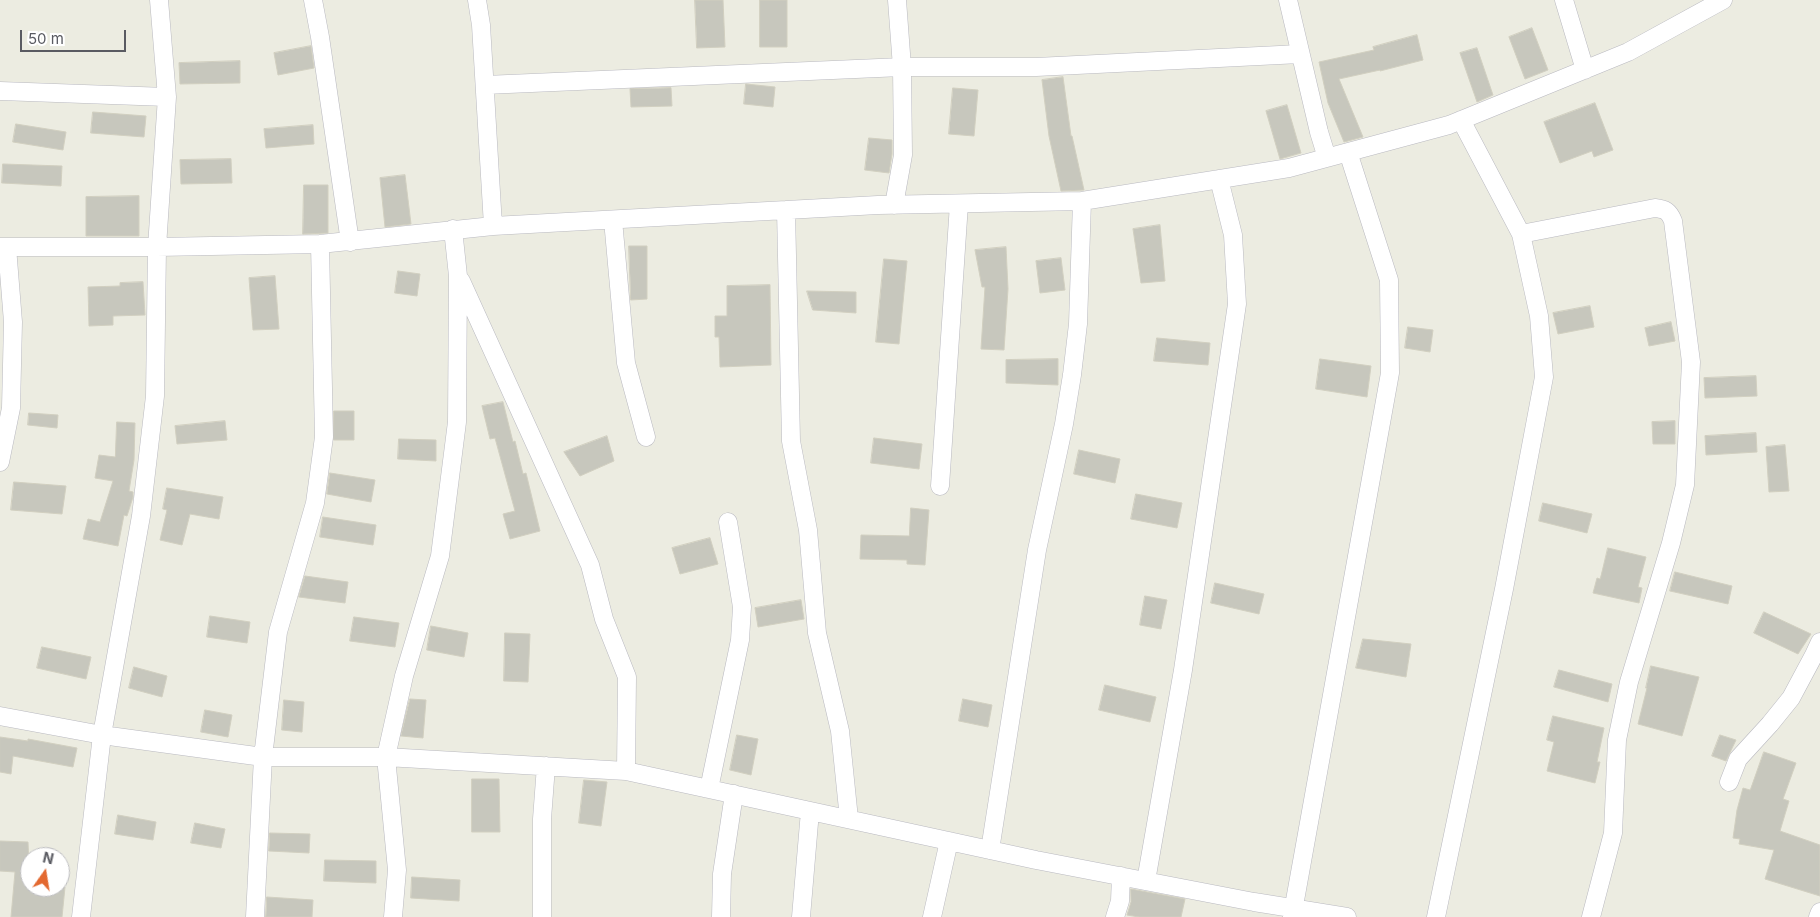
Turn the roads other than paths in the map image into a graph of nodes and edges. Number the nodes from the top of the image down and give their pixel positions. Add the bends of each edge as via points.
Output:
1 (159, 0) edge
2 (313, 0) edge
3 (477, 0) edge
4 (897, 0) edge
5 (1288, 0) edge
6 (1564, 0) edge
7 (1723, 0) edge
8 (1300, 54) junction
9 (902, 67) junction
10 (1585, 70) junction
11 (485, 85) junction
12 (0, 92) edge
13 (167, 97) junction
14 (1461, 120) junction
15 (1348, 152) junction
16 (1327, 158) junction
17 (1219, 179) junction
18 (1082, 201) junction
19 (958, 204) junction
20 (894, 205) junction
21 (786, 210) junction
22 (613, 220) junction
23 (493, 226) junction
24 (453, 229) junction
25 (1521, 234) junction
26 (350, 242) junction
27 (320, 244) junction
28 (4, 247) edge
29 (157, 247) junction
30 (458, 276) junction
31 (646, 437) dead end
32 (0, 462) edge
33 (940, 486) dead end
34 (728, 522) dead end
35 (1820, 642) edge
36 (0, 716) edge
37 (102, 735) junction
38 (263, 757) junction
39 (386, 757) junction
40 (546, 766) junction
41 (626, 771) junction
42 (1729, 782) dead end
43 (709, 789) junction
44 (734, 794) junction
45 (810, 811) junction
46 (849, 819) junction
47 (948, 841) junction
48 (990, 850) junction
49 (1122, 876) junction
50 (1146, 881) junction
51 (1820, 912) edge
52 (1293, 913) edge
53 (81, 917) edge
54 (255, 917) edge
55 (393, 917) edge
56 (542, 917) edge
57 (722, 917) edge
58 (801, 917) edge
59 (932, 917) edge
60 (1115, 917) edge
61 (1347, 917) edge
62 (1436, 917) edge
63 (1591, 917) edge
64 (1818, 917) edge

1 - 13 street
2 - 26 street
3 - 11 street
4 - 9 street
5 - 8 street
6 - 10 street
7 - 10 street via 1628,52
8 - 9 street via 1036,67
8 - 16 street
9 - 11 street
9 - 20 street via 904,155
10 - 14 street
11 - 23 street
12 - 13 street
13 - 29 street
14 - 15 street
14 - 25 street
15 - 16 street
15 - 52 street via 1389,280 1390,373
16 - 17 street via 1289,168
17 - 18 street
17 - 50 street via 1234,234 1237,304 1183,670
18 - 19 street
18 - 48 street via 1078,324 1072,375 1037,550
19 - 20 street
19 - 33 street
20 - 21 street
21 - 22 street
21 - 46 street via 791,441 808,530 817,633 840,732
22 - 23 street
22 - 31 street via 626,363
23 - 24 street
24 - 26 street
24 - 30 street
25 - 62 street via 1540,316 1544,377
25 - 63 street via 1655,208 1670,213 1691,362 1685,485 1629,682 1617,740 1613,833
26 - 27 street
27 - 29 street
27 - 38 street via 324,437 315,503 278,632
28 - 29 street
28 - 32 street via 13,322 11,408
29 - 37 street via 155,396 140,516
30 - 39 street via 457,422 440,556 404,676
30 - 41 street via 590,565 604,619 627,676
34 - 43 street via 742,607 740,640
35 - 42 street via 1791,698 1738,759
36 - 37 street
37 - 38 street
37 - 53 street
38 - 39 street
38 - 54 street
39 - 40 street
39 - 55 street via 397,870
40 - 41 street
40 - 56 street via 542,819
41 - 43 street
43 - 44 street
44 - 45 street
44 - 57 street via 722,874
45 - 46 street
45 - 58 street
46 - 47 street
47 - 48 street
47 - 59 street
48 - 49 street
49 - 50 street
49 - 60 street
50 - 52 street
51 - 64 street
52 - 61 street

